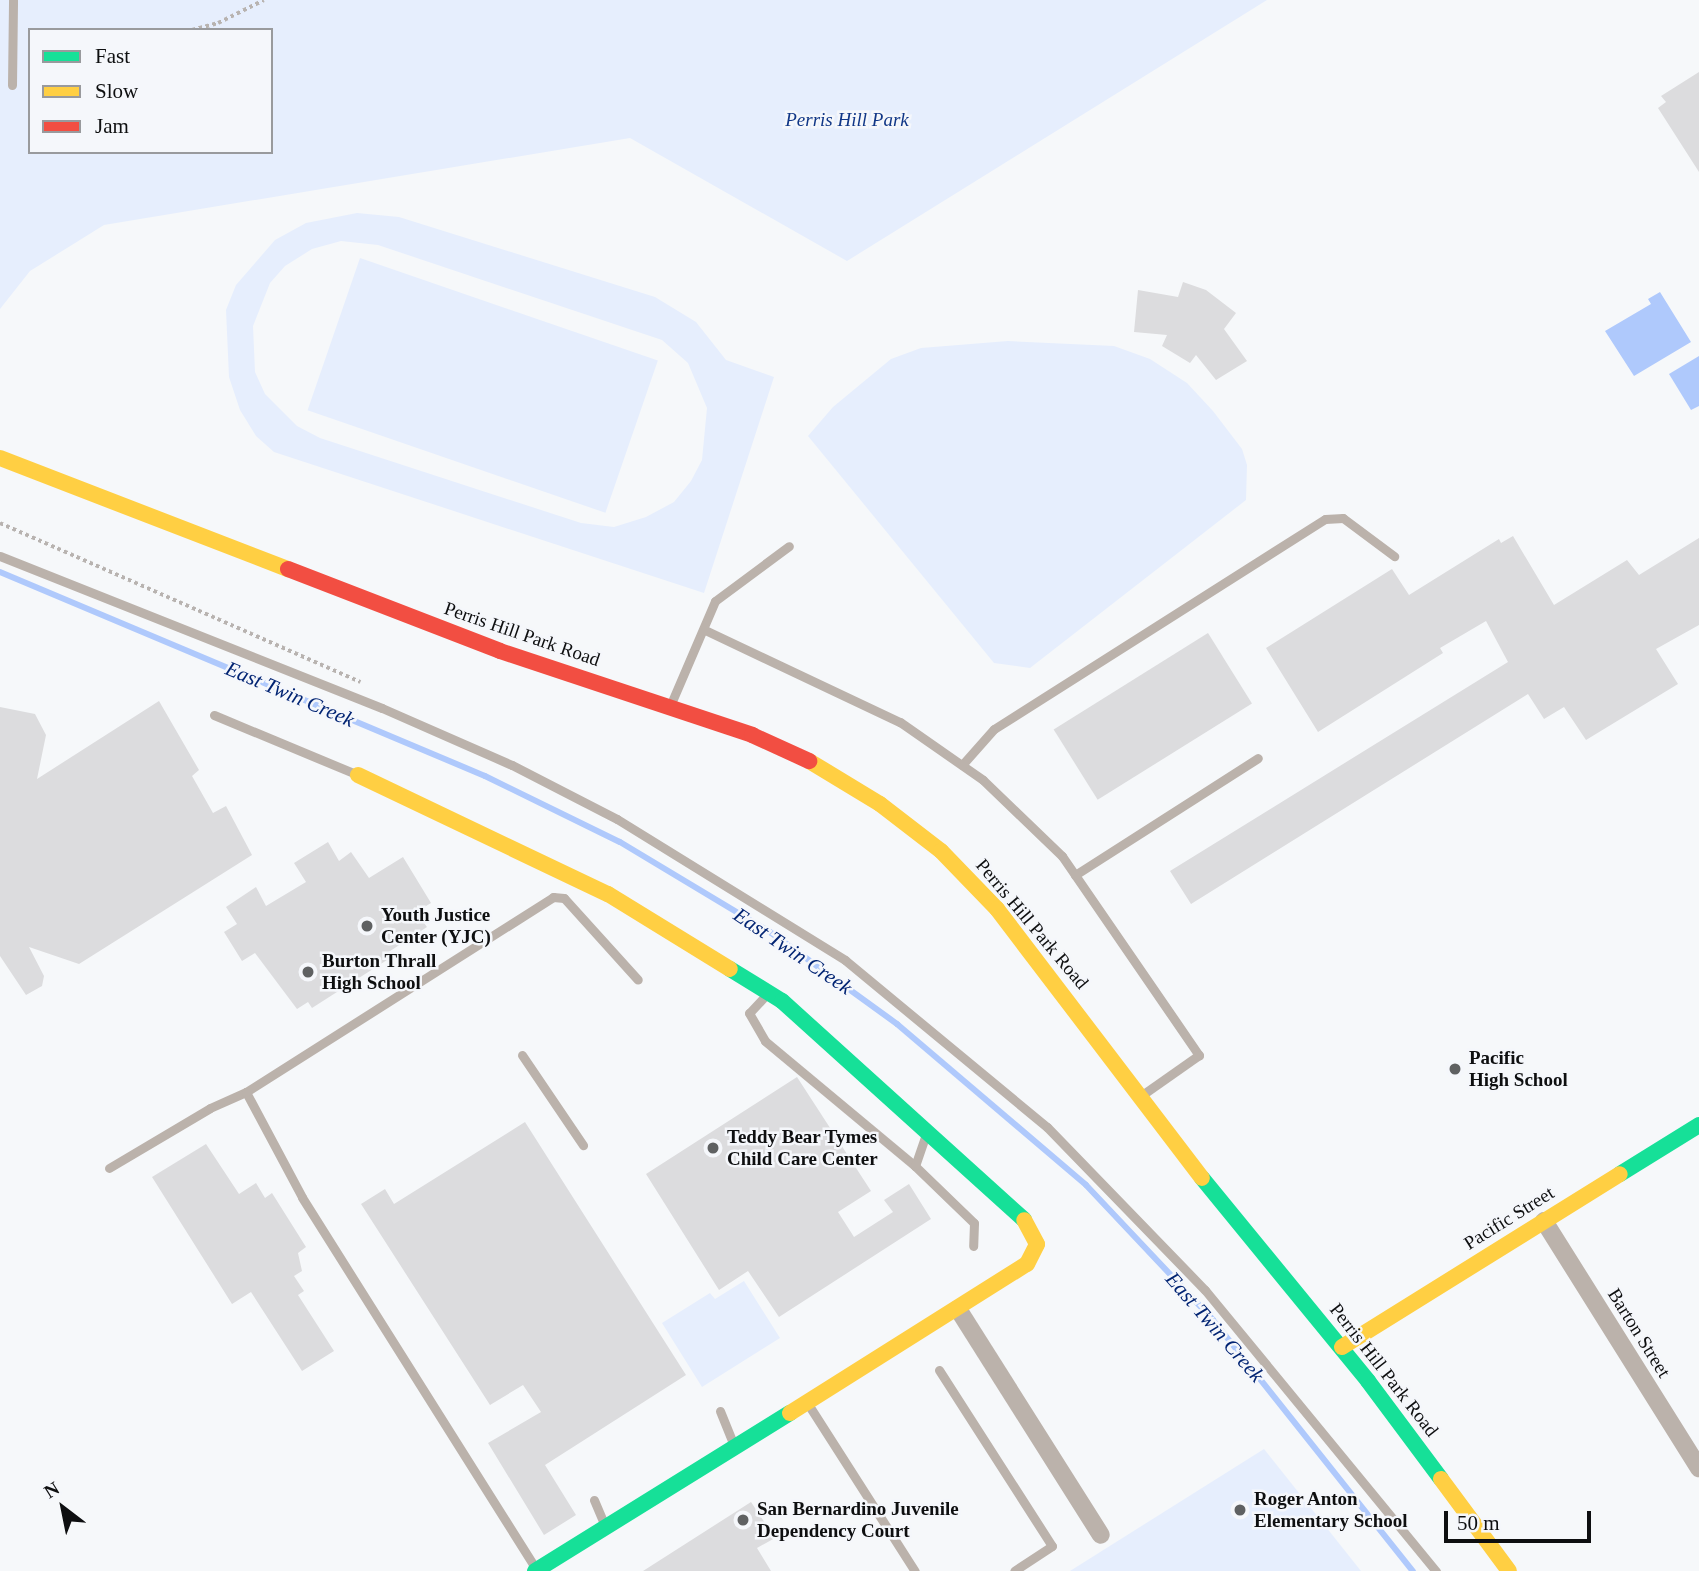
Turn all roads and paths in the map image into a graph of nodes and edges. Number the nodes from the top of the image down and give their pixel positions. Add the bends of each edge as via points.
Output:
1 (13, 0) edge
2 (264, 0) edge
3 (199, 28) edge
4 (12, 85) dead end
5 (0, 458) edge
6 (789, 546) dead end
7 (0, 556) edge
8 (1394, 556) dead end
9 (705, 630) junction
10 (670, 707) junction
11 (214, 715) dead end
12 (1258, 758) dead end
13 (962, 765) junction
14 (358, 775) joint
15 (1075, 875) junction
16 (638, 980) dead end
17 (768, 992) junction
18 (523, 1055) dead end
19 (246, 1092) junction
20 (1140, 1096) junction
21 (1699, 1125) edge
22 (927, 1130) junction
23 (583, 1145) dead end
24 (915, 1166) junction
25 (109, 1168) dead end
26 (1544, 1222) junction
27 (973, 1246) dead end
28 (958, 1309) junction
29 (1342, 1347) junction
30 (939, 1370) dead end
31 (807, 1403) junction
32 (720, 1411) dead end
33 (735, 1447) junction
34 (1699, 1468) edge
35 (594, 1500) dead end
36 (606, 1527) junction
37 (1101, 1535) dead end
38 (536, 1570) edge
39 (915, 1571) edge
40 (1014, 1571) edge
41 (1436, 1571) edge
42 (1509, 1571) edge

1 - 4 lane
2 - 3 path
5 - 10 street, Perris Hill Park Road via 488,646
6 - 9 lane via 715,601
7 - 41 lane via 382,708 512,765 700,867 845,960 1047,1127 1205,1290
8 - 13 lane via 1343,517 1325,520 994,729
9 - 10 lane
9 - 13 lane via 900,722
10 - 20 street, Perris Hill Park Road via 802,757 880,804 941,851 997,909
11 - 14 lane
12 - 15 lane
13 - 15 lane via 1037,830
14 - 17 street via 608,894
15 - 20 lane via 1199,1055
16 - 19 lane via 564,898 553,897
17 - 22 street
17 - 24 lane via 749,1013 765,1041
18 - 23 lane
19 - 25 lane
19 - 38 lane via 302,1197
20 - 29 street, Perris Hill Park Road
21 - 26 street, Pacific Street
22 - 24 lane
22 - 28 street via 1028,1224 1037,1244 1027,1264
24 - 27 lane via 974,1223
26 - 29 street, Pacific Street
26 - 34 street, Barton Street
28 - 31 street
28 - 37 street
29 - 42 street, Perris Hill Park Road
30 - 40 lane via 1052,1546
31 - 33 street
31 - 39 lane
32 - 33 lane
33 - 36 street
35 - 36 lane
36 - 38 street

